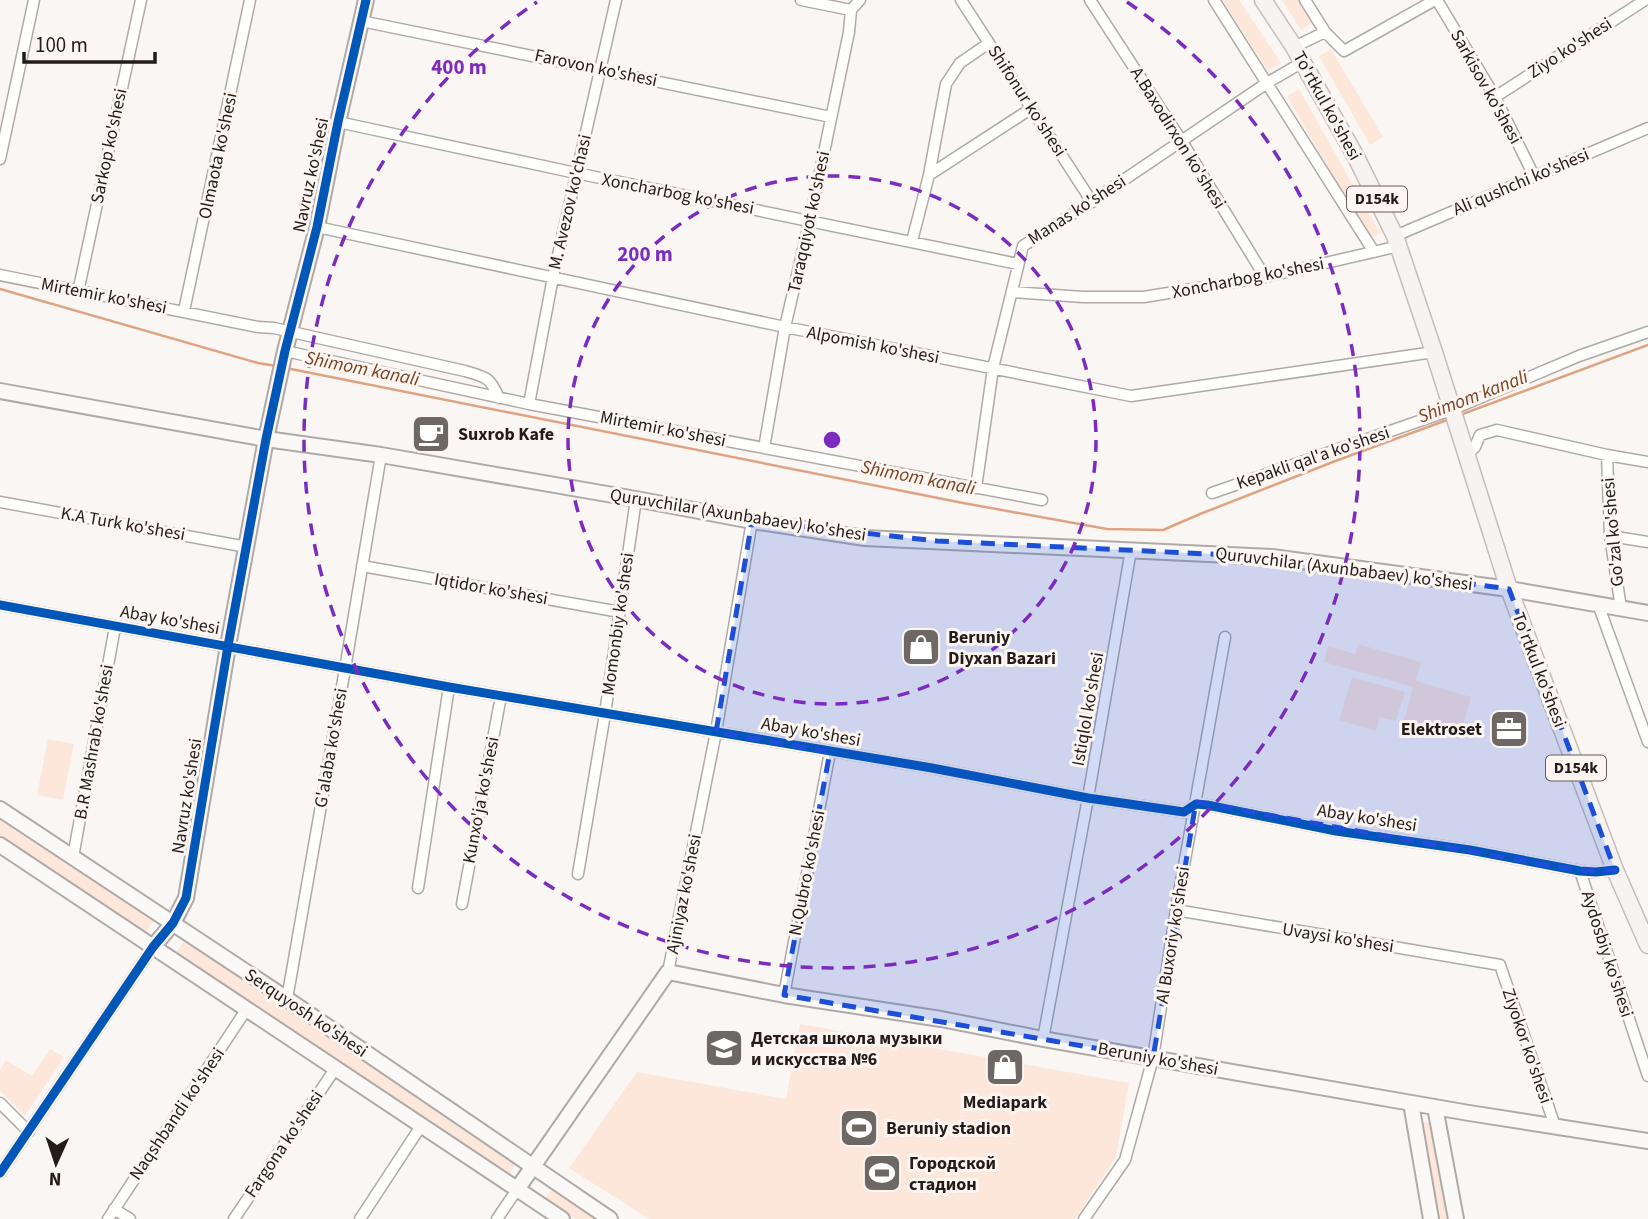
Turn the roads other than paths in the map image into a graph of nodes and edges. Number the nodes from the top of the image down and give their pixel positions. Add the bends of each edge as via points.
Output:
1 (34, 0) edge
2 (141, 0) edge
3 (250, 0) edge
4 (366, 0) edge
5 (616, 0) edge
6 (801, 0) edge
7 (860, 0) edge
8 (961, 0) edge
9 (1090, 0) edge
10 (1214, 0) edge
11 (1264, 0) edge
12 (1306, 0) edge
13 (1436, 0) edge
14 (1645, 0) edge
15 (850, 10) junction
16 (361, 21) junction
17 (1325, 32) junction
18 (989, 43) junction
19 (1294, 47) junction
20 (1303, 62) junction
21 (600, 69) junction
22 (1267, 83) junction
23 (1495, 97) junction
24 (1032, 108) junction
25 (831, 117) junction
26 (338, 122) junction
27 (1648, 128) edge
28 (1181, 140) junction
29 (0, 159) edge
30 (576, 173) junction
31 (929, 174) junction
32 (1534, 176) junction
33 (1092, 202) junction
34 (810, 220) junction
35 (317, 227) junction
36 (912, 241) junction
37 (1397, 241) junction
38 (1374, 252) junction
39 (1018, 264) junction
40 (0, 275) edge
41 (553, 277) junction
42 (1265, 277) junction
43 (78, 292) junction
44 (1012, 292) junction
45 (184, 311) junction
46 (785, 327) junction
47 (290, 332) junction
48 (1648, 332) edge
49 (1434, 352) junction
50 (284, 354) junction
51 (993, 368) junction
52 (0, 391) edge
53 (499, 398) junction
54 (529, 404) junction
55 (1453, 418) junction
56 (266, 439) junction
57 (764, 448) junction
58 (381, 455) junction
59 (1607, 455) junction
60 (1466, 456) junction
61 (1648, 462) edge
62 (976, 488) junction
63 (1212, 493) dead end
64 (636, 499) junction
65 (1042, 500) dead end
66 (0, 502) edge
67 (752, 521) junction
68 (1610, 536) junction
69 (1648, 542) edge
70 (247, 547) junction
71 (1131, 550) junction
72 (362, 566) junction
73 (1509, 589) junction
74 (1598, 604) junction
75 (0, 605) edge
76 (1621, 608) junction
77 (620, 612) junction
78 (1648, 612) edge
79 (115, 627) junction
80 (1225, 637) dead end
81 (228, 646) junction
82 (345, 668) junction
83 (449, 687) junction
84 (500, 696) junction
85 (605, 714) junction
86 (716, 732) junction
87 (1648, 742) edge
88 (830, 752) junction
89 (1088, 798) junction
90 (1196, 804) junction
91 (0, 809) edge
92 (0, 845) edge
93 (73, 857) junction
94 (1615, 870) junction
95 (1580, 871) junction
96 (578, 874) dead end
97 (418, 888) dead end
98 (462, 904) dead end
99 (1176, 910) junction
100 (173, 923) junction
101 (1647, 940) edge
102 (153, 947) junction
103 (1500, 965) joint
104 (668, 972) junction
105 (784, 995) junction
106 (287, 999) junction
107 (246, 1010) junction
108 (1043, 1039) junction
109 (1153, 1058) junction
110 (335, 1069) junction
111 (1648, 1076) edge
112 (0, 1103) edge
113 (1411, 1103) junction
114 (1435, 1107) junction
115 (421, 1126) junction
116 (1555, 1126) junction
117 (29, 1132) junction
118 (1648, 1141) edge
119 (532, 1167) junction
120 (0, 1173) edge
121 (518, 1188) junction
122 (114, 1209) junction
123 (108, 1219) edge
124 (130, 1219) edge
125 (234, 1219) edge
126 (360, 1219) edge
127 (498, 1219) edge
128 (562, 1219) edge
129 (610, 1219) edge
130 (1084, 1219) edge
131 (1431, 1219) edge
132 (1456, 1219) edge

1 - 29 street
2 - 43 street, Sarkop ko'shesi
3 - 45 street, Olmaota ko'shesi
4 - 16 street, Navruz ko'shesi
5 - 21 street, M. Avezov ko'chasi
6 - 15 street
7 - 15 street
8 - 18 street, Shifonur ko'shesi
9 - 28 street, A.Baxodirxon ko'shesi
10 - 22 street
11 - 19 main road, To'rtkul ko'shesi / D154k
12 - 17 street
13 - 17 street via 1344,51
13 - 23 street, Sarkisov ko'shesi
14 - 23 street, Ziyo ko'shesi
15 - 25 street, Taraqqiyot ko'shesi
16 - 21 street, Farovon ko'shesi
16 - 26 street, Navruz ko'shesi
17 - 19 street
18 - 24 street, Shifonur ko'shesi
18 - 31 street via 960,63 946,84
19 - 20 main road, To'rtkul ko'shesi / D154k
20 - 22 street, Manas ko'shesi
20 - 37 main road, To'rtkul ko'shesi / D154k
21 - 25 street, Farovon ko'shesi
21 - 30 street, M. Avezov ko'chasi
22 - 28 street, Manas ko'shesi
22 - 38 street
23 - 32 street, Sarkisov ko'shesi
24 - 31 street
24 - 33 street, Shifonur ko'shesi
25 - 34 street, Taraqqiyot ko'shesi
26 - 30 street, Xoncharbog ko'shesi
26 - 35 street, Navruz ko'shesi
27 - 32 street, Ali qushchi ko'shesi
28 - 33 street, Manas ko'shesi
28 - 42 street, A.Baxodirxon ko'shesi
30 - 34 street, Xoncharbog ko'shesi
30 - 41 street, M. Avezov ko'chasi
31 - 36 street
32 - 37 street, Ali qushchi ko'shesi
33 - 39 street, Manas ko'shesi via 1023,246
34 - 36 street, Xoncharbog ko'shesi
34 - 46 street, Taraqqiyot ko'shesi
35 - 41 street, Alpomish ko'shesi
35 - 47 street, Navruz ko'shesi
36 - 39 street, Xoncharbog ko'shesi
37 - 38 street, Xoncharbog ko'shesi
37 - 49 main road, To'rtkul ko'shesi / D154k
38 - 42 street, Xoncharbog ko'shesi
39 - 44 street, Manas ko'shesi
40 - 43 street, Mirtemir ko'shesi
41 - 46 street, Alpomish ko'shesi
41 - 54 street, M. Avezov ko'chasi
42 - 44 street, Xoncharbog ko'shesi via 1144,297
43 - 45 street, Mirtemir ko'shesi
44 - 51 street, Manas ko'shesi
45 - 47 street, Mirtemir ko'shesi
46 - 51 street, Alpomish ko'shesi
46 - 57 street, Taraqqiyot ko'shesi
47 - 50 street, Navruz ko'shesi
47 - 53 street, Mirtemir ko'shesi via 485,377
48 - 55 street, Kepakli qal'a ko'shesi via 1579,356
49 - 51 street, Alpomish ko'shesi via 1131,396
49 - 55 main road, To'rtkul ko'shesi / D154k
50 - 53 street, Mirtemir ko'shesi
50 - 56 street, Navruz ko'shesi
51 - 62 street, Manas ko'shesi
52 - 56 street, Quruvchilar (Axunbabaev) ko'shesi
53 - 54 street, Mirtemir ko'shesi
54 - 57 street, Mirtemir ko'shesi
55 - 60 main road, To'rtkul ko'shesi / D154k
55 - 63 street, Kepakli qal'a ko'shesi
56 - 58 street, Quruvchilar (Axunbabaev) ko'shesi
56 - 70 street, Navruz ko'shesi
57 - 62 street, Mirtemir ko'shesi
58 - 64 street, Quruvchilar (Axunbabaev) ko'shesi
58 - 72 street, G'alaba ko'shesi
59 - 60 street via 1497,430 1480,435
59 - 61 street
59 - 68 street, Go'zal ko'shesi
60 - 73 main road, To'rtkul ko'shesi / D154k
62 - 65 street, Mirtemir ko'shesi
64 - 67 street, Quruvchilar (Axunbabaev) ko'shesi
64 - 77 street, Momonbiy ko'shesi
66 - 70 street, K.A Turk ko'shesi
67 - 71 street, Quruvchilar (Axunbabaev) ko'shesi via 865,537
67 - 86 street, Ajiniyaz ko'shesi
68 - 69 street
68 - 76 street, Go'zal ko'shesi
70 - 81 street, Navruz ko'shesi
71 - 73 street, Quruvchilar (Axunbabaev) ko'shesi via 1272,557
71 - 89 street, Istiqlol ko'shesi
72 - 77 street, Iqtidor ko'shesi
72 - 82 street, G'alaba ko'shesi
73 - 74 street, Quruvchilar (Axunbabaev) ko'shesi
73 - 94 main road, To'rtkul ko'shesi / D154k
74 - 76 street, Quruvchilar (Axunbabaev) ko'shesi
74 - 87 street, Go'zal ko'shesi
75 - 79 street, Abay ko'shesi
76 - 78 street, Quruvchilar (Axunbabaev) ko'shesi
77 - 85 street, Momonbiy ko'shesi
79 - 81 street, Abay ko'shesi
79 - 93 street, B.R Mashrab ko'shesi
80 - 90 street, Al Buxoriy ko'shesi
81 - 82 street, Abay ko'shesi
81 - 100 street, Navruz ko'shesi via 186,898
82 - 83 street, Abay ko'shesi
82 - 106 street, G'alaba ko'shesi
83 - 84 street, Abay ko'shesi
83 - 97 street
84 - 85 street, Abay ko'shesi
84 - 98 street, Kunxo'ja ko'shesi
85 - 86 street, Abay ko'shesi
85 - 96 street, Momonbiy ko'shesi
86 - 88 street, Abay ko'shesi
86 - 104 street, Ajiniyaz ko'shesi
88 - 89 street, Abay ko'shesi
88 - 105 street, N.Qubro ko'shesi
89 - 90 street, Abay ko'shesi via 1184,812
89 - 108 street, Istiqlol ko'shesi
90 - 95 street, Abay ko'shesi
90 - 99 street, Al Buxoriy ko'shesi
91 - 93 street, Serquyosh ko'shesi
92 - 102 street, Serquyosh ko'shesi
93 - 100 street, Serquyosh ko'shesi
94 - 95 street, Abay ko'shesi
94 - 101 main road, To'rtkul ko'shesi / D154k
95 - 111 street, Aydosbiy ko'shesi
99 - 103 street, Uvaysi ko'shesi
99 - 109 street, Al Buxoriy ko'shesi
100 - 102 street, Navruz ko'shesi
100 - 106 street, Serquyosh ko'shesi
102 - 107 street, Serquyosh ko'shesi
102 - 117 street, Navruz ko'shesi
103 - 116 street, Ziyokor ko'shesi
104 - 105 street, Beruniy ko'shesi
104 - 119 street, Ajiniyaz ko'shesi
105 - 108 street, Beruniy ko'shesi
106 - 119 street, Serquyosh ko'shesi
107 - 110 street, Serquyosh ko'shesi
107 - 122 street, Naqshbandi ko'shesi
108 - 109 street, Beruniy ko'shesi
109 - 113 street, Beruniy ko'shesi
109 - 130 street, Al Buxoriy ko'shesi via 1125,1160
110 - 115 street, Serquyosh ko'shesi
110 - 125 street, Fargona ko'shesi
112 - 117 street
113 - 114 street, Beruniy ko'shesi
113 - 131 street
114 - 116 street, Beruniy ko'shesi
114 - 132 street
115 - 121 street, Serquyosh ko'shesi
115 - 126 street
116 - 118 street, Beruniy ko'shesi
117 - 120 street, Navruz ko'shesi
119 - 121 street, Ajiniyaz ko'shesi
119 - 129 street, Serquyosh ko'shesi
121 - 127 street, Ajiniyaz ko'shesi
121 - 128 street, Serquyosh ko'shesi
122 - 123 street, Naqshbandi ko'shesi
122 - 124 street

